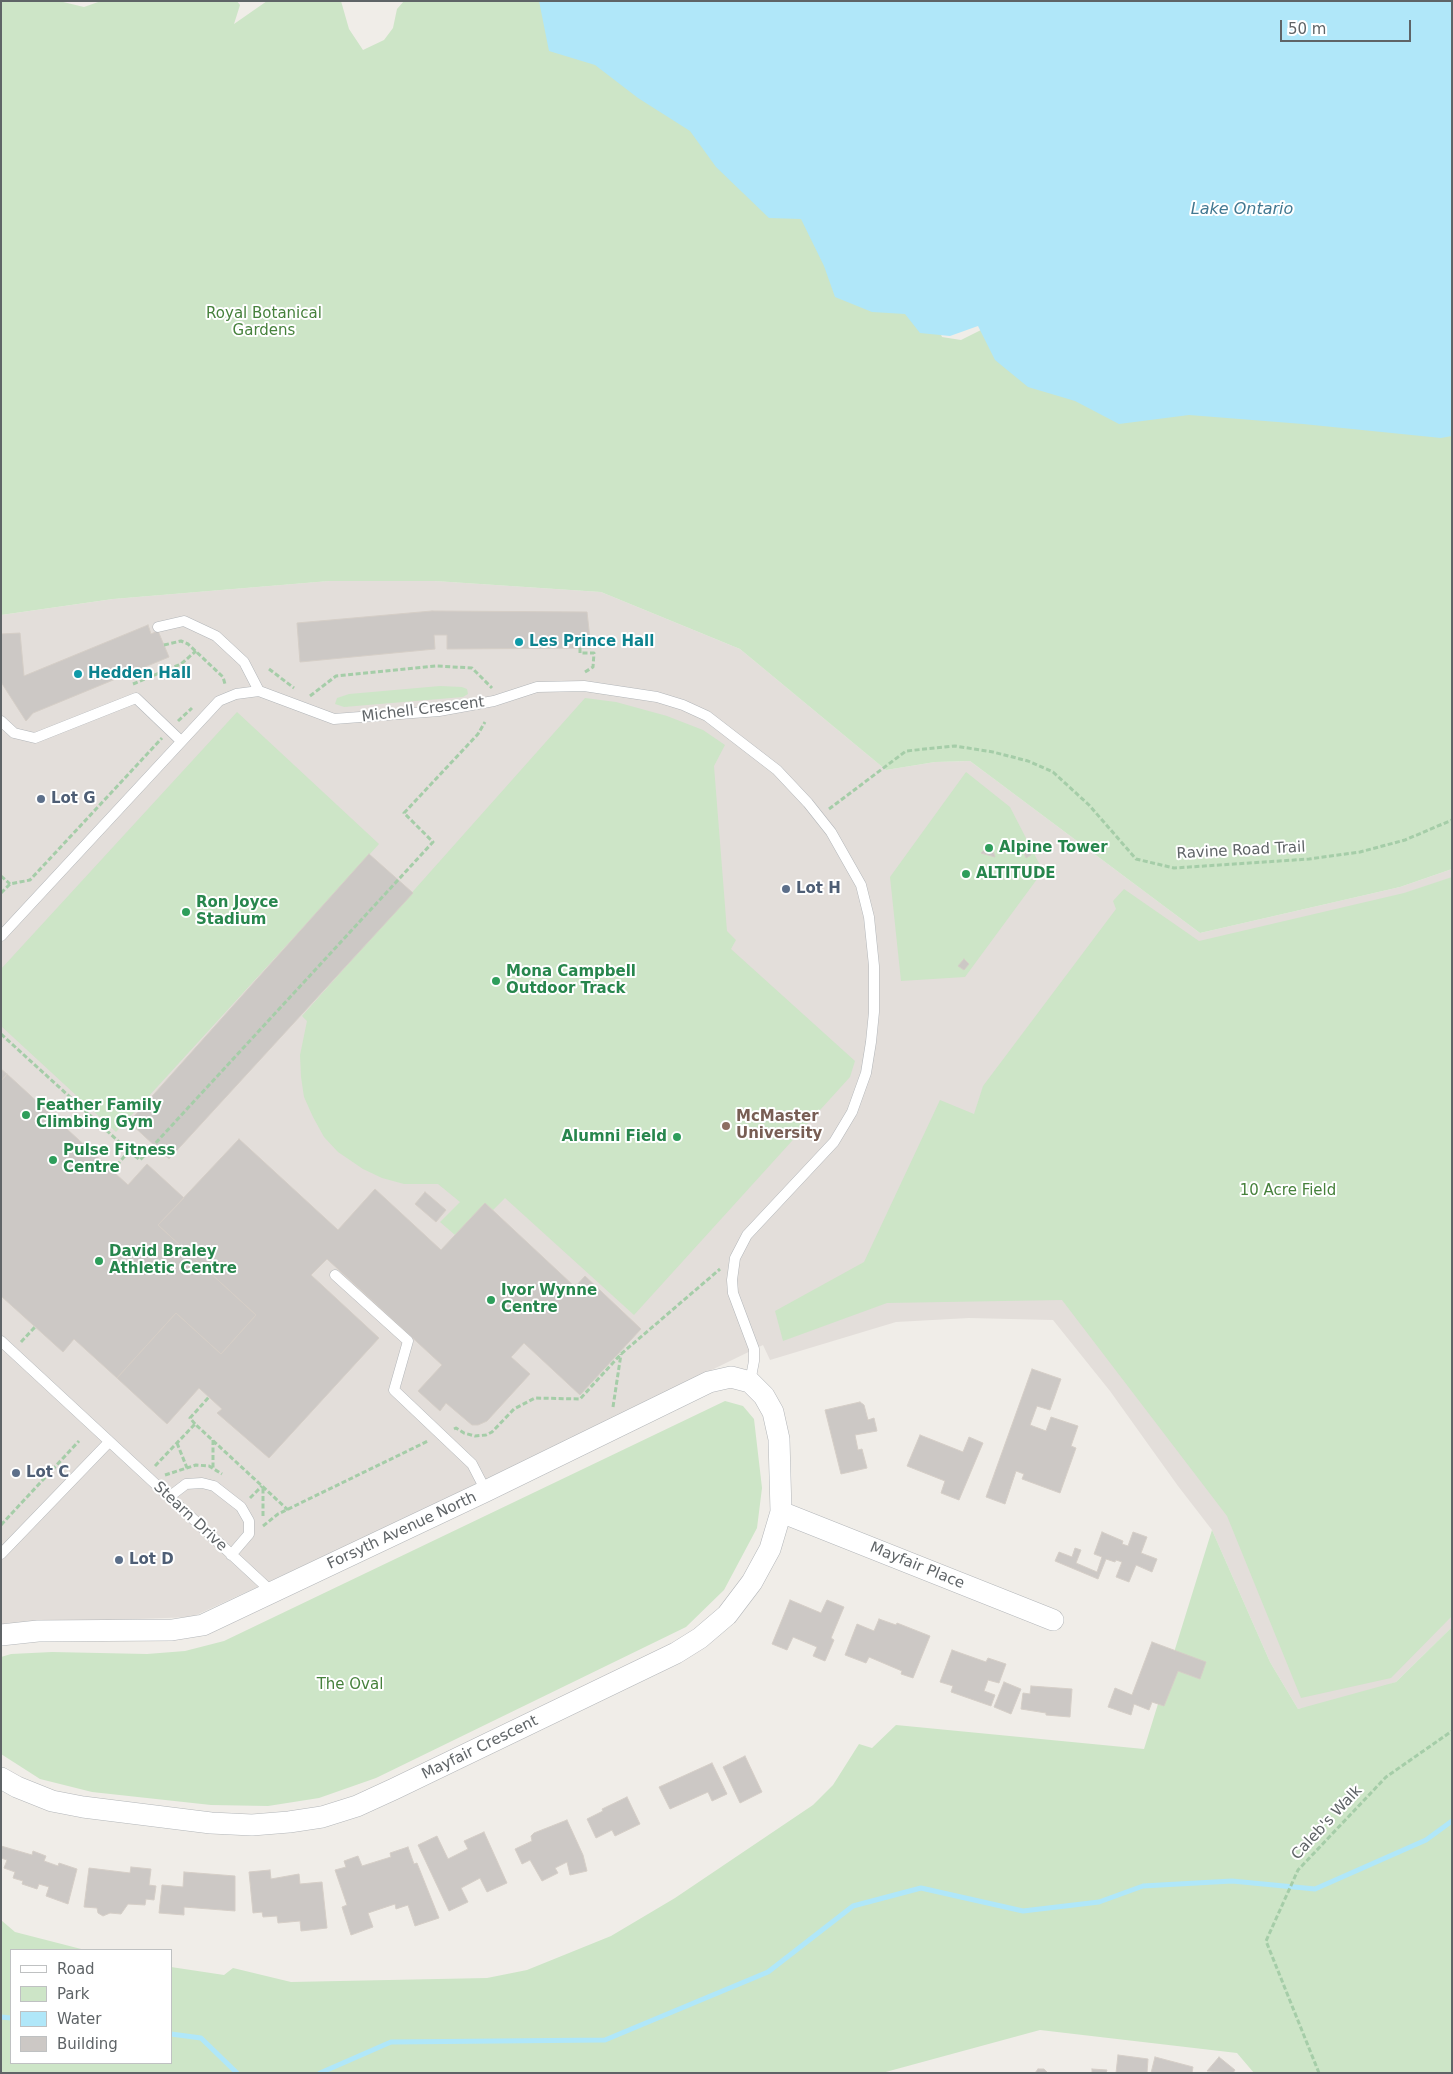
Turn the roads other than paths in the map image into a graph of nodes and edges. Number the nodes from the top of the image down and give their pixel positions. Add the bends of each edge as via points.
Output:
1 (158, 627) dead end
2 (259, 691) junction
3 (1, 721) edge
4 (181, 741) junction
5 (1, 936) edge
6 (335, 1275) dead end
7 (1, 1341) edge
8 (750, 1382) junction
9 (109, 1442) junction
10 (486, 1491) junction
11 (169, 1497) junction
12 (781, 1512) junction
13 (1, 1554) edge
14 (231, 1555) junction
15 (272, 1592) junction
16 (1053, 1620) dead end
17 (1, 1635) edge
18 (1, 1778) edge

1 - 2 lane via 184,621 216,636 244,662
2 - 4 lane via 248,691 219,701
2 - 8 lane, Michell Crescent via 334,719 461,708 538,687 584,686 657,697 707,716 726,729 776,770 831,832 861,886 869,917 874,1012 866,1073 860,1094 834,1142 747,1235 735,1258 733,1293 754,1349
3 - 4 lane via 14,732 35,738 136,698
4 - 5 lane
6 - 10 lane via 408,1341 394,1390 472,1464
7 - 9 lane, Stearn Drive
8 - 10 street, Forsyth Avenue North via 730,1377 709,1382
8 - 12 street, Mayfair Crescent via 764,1396 773,1412 779,1439
9 - 11 lane, Stearn Drive
9 - 13 lane
10 - 15 street, Forsyth Avenue North
11 - 14 lane, Stearn Drive
11 - 14 lane via 186,1484 195,1482 208,1484 240,1507 250,1529 245,1541
12 - 16 street, Mayfair Place
12 - 18 street, Mayfair Crescent via 770,1549 752,1582 726,1615 700,1638 676,1653 357,1806 322,1817 289,1822 252,1825 211,1823 52,1801
14 - 15 lane, Stearn Drive
15 - 17 street, Forsyth Avenue North via 203,1625 172,1630 38,1631

